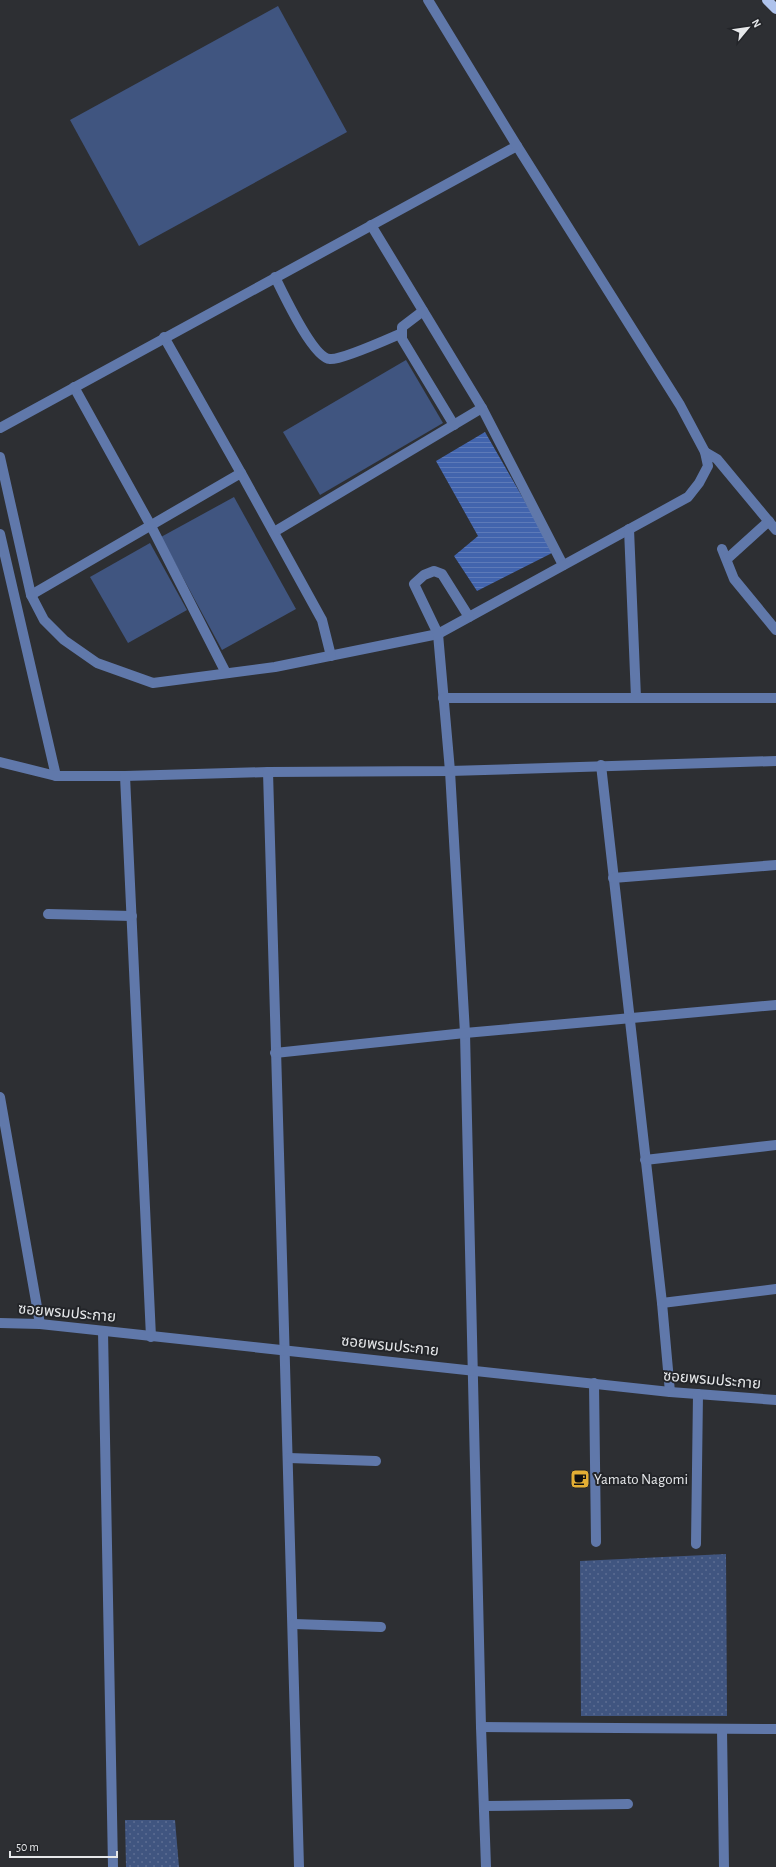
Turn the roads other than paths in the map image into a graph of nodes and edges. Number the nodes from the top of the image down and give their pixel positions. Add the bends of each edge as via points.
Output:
1 (428, 0) edge
2 (767, 0) edge
3 (776, 9) edge
4 (517, 146) junction
5 (371, 225) junction
6 (275, 277) junction
7 (423, 311) junction
8 (402, 334) junction
9 (164, 338) junction
10 (74, 387) junction
11 (482, 408) junction
12 (454, 425) junction
13 (0, 428) edge
14 (705, 452) junction
15 (0, 457) edge
16 (241, 473) junction
17 (769, 521) junction
18 (150, 526) junction
19 (629, 529) junction
20 (776, 530) edge
21 (274, 532) junction
22 (0, 534) edge
23 (722, 549) dead end
24 (727, 559) junction
25 (564, 565) junction
26 (31, 595) junction
27 (469, 617) junction
28 (776, 630) edge
29 (438, 634) junction
30 (331, 656) junction
31 (226, 674) junction
32 (443, 698) junction
33 (636, 698) junction
34 (776, 698) edge
35 (776, 761) edge
36 (0, 762) edge
37 (601, 765) junction
38 (450, 770) junction
39 (268, 772) junction
40 (56, 776) junction
41 (125, 776) junction
42 (776, 865) edge
43 (613, 878) junction
44 (48, 914) dead end
45 (132, 916) junction
46 (776, 1005) edge
47 (629, 1018) junction
48 (466, 1033) junction
49 (275, 1053) junction
50 (0, 1097) edge
51 (776, 1145) edge
52 (645, 1160) junction
53 (776, 1289) edge
54 (662, 1303) junction
55 (0, 1323) edge
56 (40, 1324) junction
57 (103, 1331) junction
58 (151, 1337) junction
59 (285, 1349) junction
60 (473, 1370) junction
61 (594, 1383) junction
62 (670, 1392) junction
63 (698, 1394) junction
64 (776, 1400) edge
65 (289, 1458) junction
66 (376, 1461) dead end
67 (596, 1542) dead end
68 (696, 1544) dead end
69 (294, 1624) junction
70 (381, 1627) dead end
71 (481, 1727) junction
72 (722, 1729) junction
73 (776, 1729) edge
74 (628, 1804) dead end
75 (484, 1806) junction
76 (113, 1867) edge
77 (299, 1867) edge
78 (486, 1867) edge
79 (724, 1867) edge

1 - 4 street
2 - 3 main road
4 - 5 street
4 - 14 street via 680,405
5 - 6 street
5 - 7 street
6 - 8 street via 302,329 318,353 329,359
6 - 9 street
7 - 8 street via 402,327
7 - 11 street
8 - 12 street via 402,339
9 - 10 street
9 - 16 street
10 - 13 street
10 - 18 street
11 - 12 street
11 - 25 street
12 - 21 street
14 - 17 street via 717,459
14 - 19 street via 708,466 688,497
15 - 26 street
16 - 18 street
16 - 21 street
17 - 20 street
17 - 24 street
18 - 26 street
18 - 31 street
19 - 25 street
19 - 33 street
21 - 30 street via 322,620
22 - 40 street
23 - 24 street
24 - 28 street via 734,579
25 - 27 street
26 - 31 street via 44,620 64,640 98,663 153,683
27 - 29 street
27 - 29 street via 442,574 434,571 424,575 414,584
29 - 30 street
29 - 32 street
30 - 31 street
32 - 33 street
32 - 38 street
33 - 34 street
35 - 37 street
36 - 40 street
37 - 38 street
37 - 43 street
38 - 39 street
38 - 48 street
39 - 41 street
39 - 49 street
40 - 41 street
41 - 45 street
42 - 43 street
43 - 47 street
44 - 45 street
45 - 58 street
46 - 47 street
47 - 48 street
47 - 52 street
48 - 49 street
48 - 60 street
49 - 59 street
50 - 56 street
51 - 52 street
52 - 54 street
53 - 54 street
54 - 62 street
55 - 56 street, ซอยพรมประกาย
56 - 57 street, ซอยพรมประกาย
57 - 58 street, ซอยพรมประกาย
57 - 76 street
58 - 59 street, ซอยพรมประกาย
59 - 60 street, ซอยพรมประกาย
59 - 65 street
60 - 61 street, ซอยพรมประกาย
60 - 71 street
61 - 62 street, ซอยพรมประกาย
61 - 67 street
62 - 63 street, ซอยพรมประกาย
63 - 64 street, ซอยพรมประกาย
63 - 68 street
65 - 66 street
65 - 69 street
69 - 70 street
69 - 77 street
71 - 72 street
71 - 75 street
72 - 73 street
72 - 79 street
74 - 75 street
75 - 78 street

